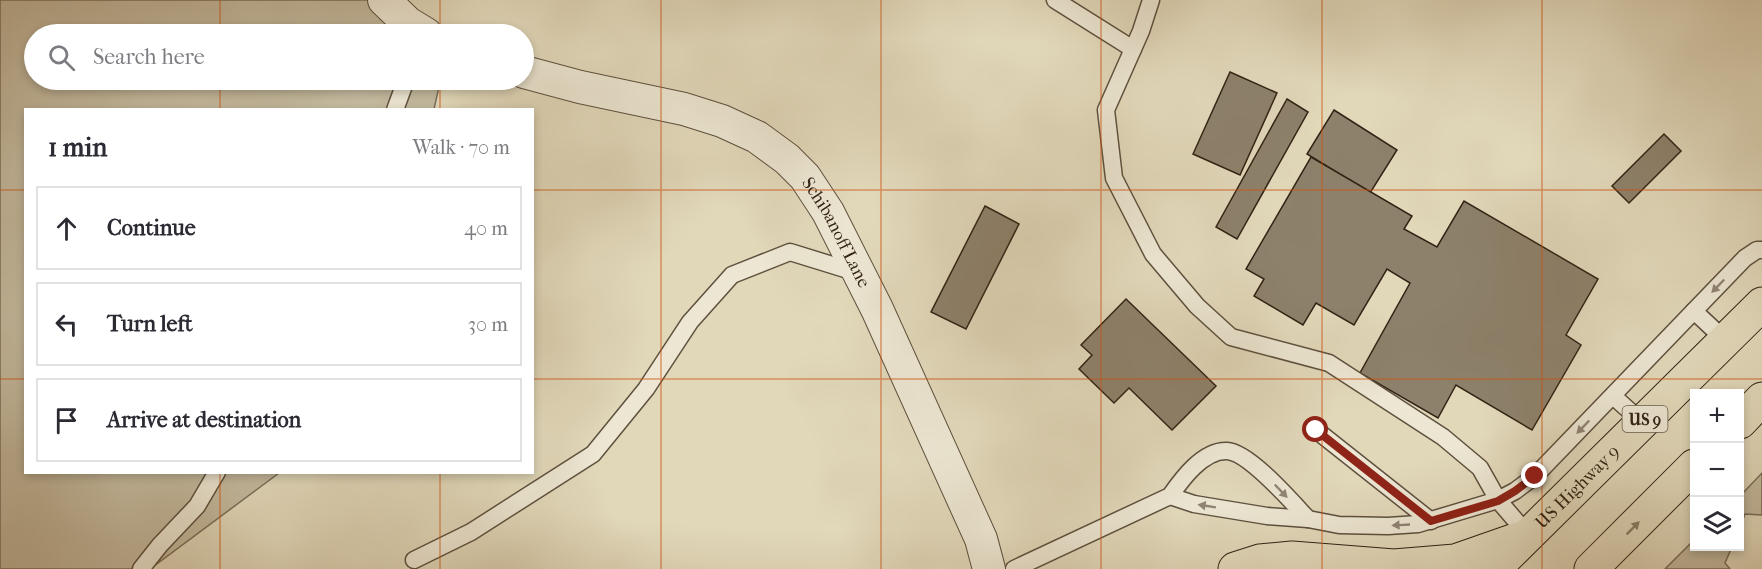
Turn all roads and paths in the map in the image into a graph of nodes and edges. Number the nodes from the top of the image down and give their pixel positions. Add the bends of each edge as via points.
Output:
1 (384, 0) edge
2 (1055, 0) edge
3 (1151, 0) edge
4 (409, 24) edge
5 (1133, 49) junction
6 (534, 75) edge
7 (402, 90) edge
8 (396, 108) edge
9 (1760, 248) edge
10 (859, 274) junction
11 (1762, 304) edge
12 (1694, 311) junction
13 (1725, 340) junction
14 (1613, 396) junction
15 (1762, 399) edge
16 (1744, 418) edge
17 (1641, 422) junction
18 (1316, 430) dead end
19 (1690, 471) edge
20 (216, 474) edge
21 (1170, 496) junction
22 (1498, 501) junction
23 (1308, 519) junction
24 (1431, 521) junction
25 (1528, 536) junction
26 (414, 560) dead end
27 (141, 569) edge
28 (989, 569) edge
29 (1014, 569) edge
30 (1235, 569) edge
31 (1494, 569) edge
32 (1591, 569) edge

1 - 4 street
2 - 5 lane
3 - 5 lane
5 - 22 lane via 1106,110 1114,178 1153,254 1197,306 1231,338 1329,363 1443,437 1480,468
6 - 10 street, Schibanoff Lane via 684,109 757,137 805,177
7 - 8 lane
9 -> 12 lane via 1745,258
10 - 26 lane via 790,252 732,275 690,322 646,389 593,454 471,532
10 - 28 street, Schibanoff Lane via 981,539
11 - 13 highway, US Highway 9 / US 9
12 - 13 lane
12 - 14 lane
13 - 17 highway, US Highway 9 / US 9
14 - 17 lane
14 -> 22 lane via 1535,476
15 - 16 highway
17 - 25 highway, US Highway 9 / US 9
18 - 24 lane
32 -> 19 highway
20 - 27 lane via 197,506
23 -> 21 lane via 1194,504
21 -> 23 lane via 1196,466 1211,455 1226,451 1253,465
21 - 29 lane
22 - 24 lane
22 - 25 lane
24 -> 23 lane via 1388,526 1339,525
25 - 30 highway via 1455,561 1394,566 1292,558 1260,561
25 - 31 highway, US Highway 9 / US 9

